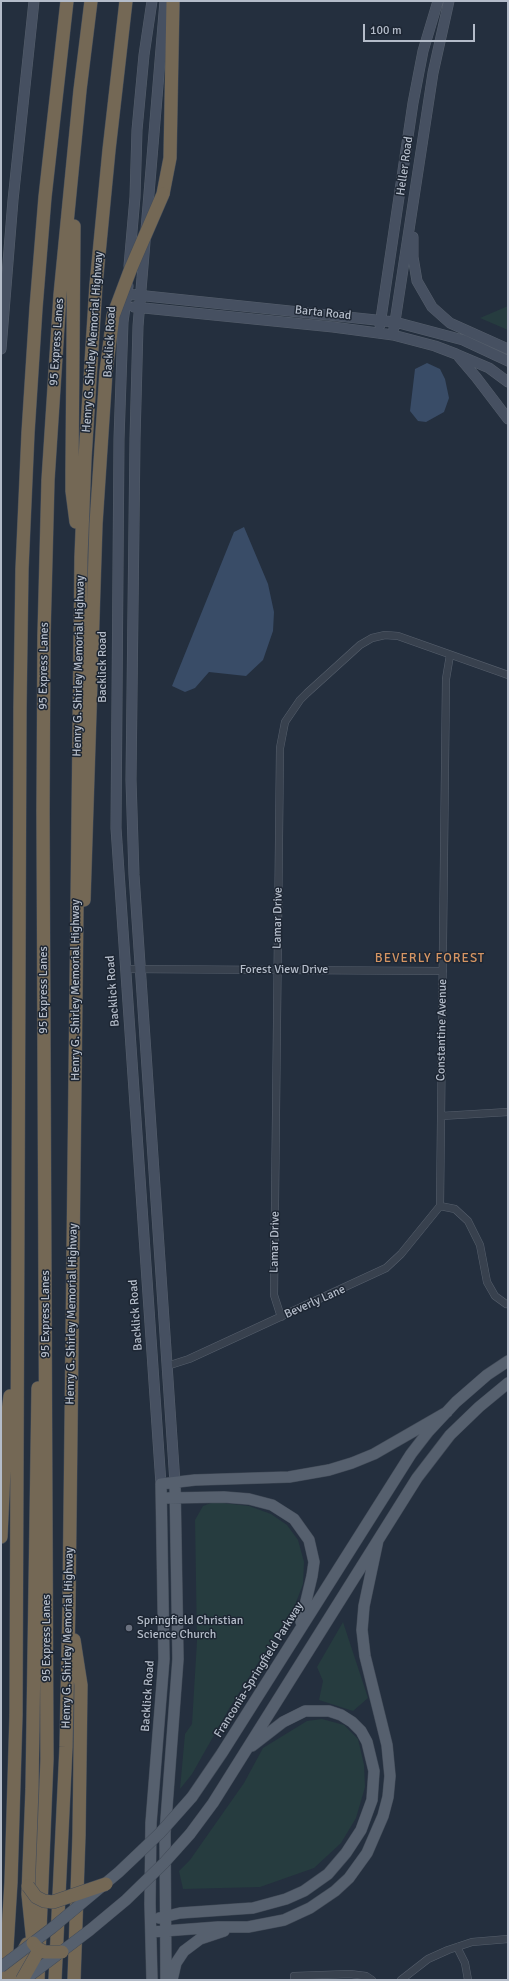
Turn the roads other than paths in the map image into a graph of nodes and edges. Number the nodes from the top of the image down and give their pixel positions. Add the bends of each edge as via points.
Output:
1 (34, 1) edge
2 (67, 1) edge
3 (91, 1) edge
4 (126, 1) edge
5 (152, 1) edge
6 (165, 1) edge
7 (172, 1) edge
8 (438, 1) edge
9 (449, 1) edge
10 (80, 90) junction
11 (414, 198) junction
12 (127, 294) junction
13 (142, 296) junction
14 (125, 307) junction
15 (140, 308) junction
16 (381, 320) junction
17 (395, 322) junction
18 (378, 333) junction
19 (393, 335) junction
20 (448, 336) junction
21 (482, 337) junction
22 (1, 349) edge
23 (508, 349) edge
24 (456, 354) junction
25 (508, 361) edge
26 (508, 382) edge
27 (508, 419) edge
28 (81, 557) junction
29 (450, 655) junction
30 (508, 675) edge
31 (125, 969) junction
32 (140, 969) junction
33 (278, 970) junction
34 (443, 971) junction
35 (76, 972) junction
36 (508, 1112) edge
37 (441, 1116) junction
38 (440, 1206) junction
39 (506, 1304) dead end
40 (45, 1312) junction
41 (281, 1317) junction
42 (17, 1347) junction
43 (508, 1361) edge
44 (167, 1366) junction
45 (508, 1383) edge
46 (447, 1412) junction
47 (175, 1483) junction
48 (161, 1484) junction
49 (176, 1498) junction
50 (161, 1499) junction
51 (1, 1537) edge
52 (378, 1540) junction
53 (69, 1603) junction
54 (298, 1633) junction
55 (164, 1659) junction
56 (178, 1659) junction
57 (246, 1751) junction
58 (28, 1882) junction
59 (106, 1884) junction
60 (165, 1917) junction
61 (150, 1920) junction
62 (52, 1928) joint
63 (241, 1928) junction
64 (165, 1930) junction
65 (151, 1932) junction
66 (508, 1939) edge
67 (32, 1943) junction
68 (457, 1947) junction
69 (62, 1952) junction
70 (1, 1966) edge
71 (6, 1980) edge
72 (23, 1980) edge
73 (38, 1980) edge
74 (55, 1980) edge
75 (74, 1980) edge
76 (152, 1980) edge
77 (166, 1980) edge
78 (172, 1980) edge
79 (294, 1980) edge
80 (372, 1980) edge
81 (401, 1980) edge
82 (468, 1980) edge

1 - 22 main road via 13,200
2 - 42 highway via 45,197 24,525 20,707
3 - 10 highway, 95 Express Lanes
4 - 28 highway, Henry G. Shirley Memorial Highway via 96,286
5 - 12 main road, Backlick Road via 137,130 135,197
6 - 13 main road
7 - 35 highway, bridge via 170,158 163,194 113,316 106,372 96,524 86,879
8 - 16 main road, Heller Road via 423,51 413,103
9 - 11 main road, Heller Road via 433,72
10 - 28 highway via 73,264 72,469 73,501
10 - 40 highway, 95 Express Lanes via 60,295 48,495 43,700
11 - 17 main road, Heller Road
11 - 21 main road via 413,257 417,281 432,307 443,319
12 - 13 main road, Barta Road
12 - 14 main road, Backlick Road
13 - 15 main road
13 - 16 main road, Barta Road
14 - 15 main road, Barta Road
14 - 31 main road, Backlick Road via 119,440 115,781 118,876
15 - 18 main road, Barta Road
15 - 32 main road via 135,438 131,772
16 - 17 main road, Barta Road
16 - 18 main road, Heller Road
17 - 19 main road, Heller Road
17 - 20 main road, Barta Road
18 - 19 main road, Barta Road
19 - 24 main road, Barta Road
20 - 21 main road
20 - 25 main road, Barta Road via 463,340
21 - 23 main road
24 - 26 main road, Barta Road via 490,368
24 - 27 main road
28 - 35 highway, Henry G. Shirley Memorial Highway
29 - 30 street, Lamar Drive
29 - 33 street, Lamar Drive via 398,636 372,638 360,645 307,693 289,715 283,729 280,748
29 - 34 street, Constantine Avenue via 446,679
31 - 32 street, Forest View Drive
31 - 48 main road, Backlick Road
32 - 33 street, Forest View Drive
32 - 44 main road
33 - 34 street, Forest View Drive
33 - 41 street, Lamar Drive via 274,1295
34 - 37 street, Constantine Avenue
35 - 53 highway, Henry G. Shirley Memorial Highway
36 - 37 street
37 - 38 street, Constantine Avenue
38 - 39 street via 455,1209 468,1222 480,1245 487,1282 495,1296
38 - 41 street, Beverly Lane via 401,1254 386,1268
40 - 58 highway via 39,1365 36,1456 32,1789
40 - 73 highway, 95 Express Lanes via 47,1759
41 - 44 street, Beverly Lane via 190,1359
42 - 51 highway via 7,1420
42 - 71 highway via 15,1768
43 - 46 main road, Franconia-Springfield Parkway via 477,1384
44 - 47 main road
45 - 52 main road via 469,1415 441,1446 417,1478
46 - 47 main road via 374,1454 329,1470 289,1478
46 - 54 main road, Franconia-Springfield Parkway via 403,1465
47 - 48 main road
47 - 49 main road
48 - 50 main road, Backlick Road
49 - 50 main road
49 - 54 main road via 232,1497 258,1501 278,1508 299,1524 309,1540 314,1562
49 - 56 main road
50 - 55 main road, Backlick Road
52 - 57 main road
52 - 63 main road via 364,1606 362,1630 389,1756 388,1797 381,1825 361,1862 342,1885 327,1897 284,1920
53 - 74 highway, Henry G. Shirley Memorial Highway via 65,1778
53 - 75 highway via 81,1685
54 - 59 main road, Franconia-Springfield Parkway, bridge via 192,1797 160,1833
55 - 56 main road
55 - 61 main road, Backlick Road via 152,1805
56 - 60 main road via 166,1817
57 - 60 main road via 283,1722 300,1713 323,1710 347,1718 364,1736 373,1764 372,1800 361,1830 328,1874 304,1891 286,1899 253,1908 180,1913
57 - 69 main road, bridge via 213,1803 164,1863 126,1900
58 - 59 highway, bridge via 36,1897 53,1902
58 - 67 highway
59 - 62 main road, Franconia-Springfield Parkway, bridge
60 - 61 main road
60 - 64 main road
61 - 65 main road, Backlick Road
62 - 67 highway, bridge
63 - 64 main road
63 - 78 main road via 212,1934 188,1947 178,1958
64 - 65 main road
64 - 77 main road
65 - 76 main road, Backlick Road
66 - 68 street via 480,1941
67 - 69 highway, bridge via 50,1952
67 - 70 main road, bridge
67 - 71 highway
67 - 72 highway, bridge
68 - 81 street via 428,1959
68 - 82 street via 465,1963
69 - 72 main road, bridge
79 - 80 street via 294,1976 350,1974 366,1976

